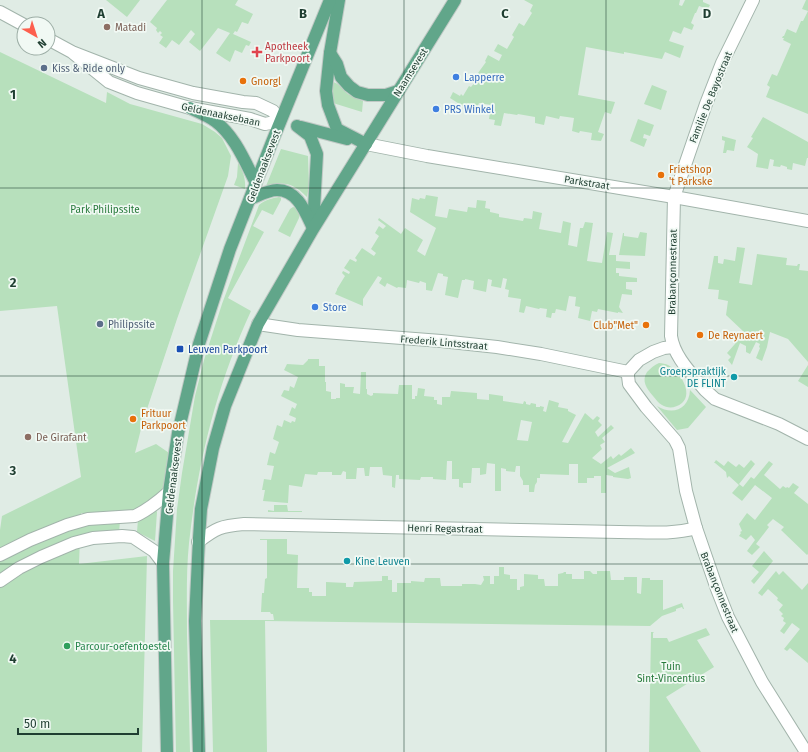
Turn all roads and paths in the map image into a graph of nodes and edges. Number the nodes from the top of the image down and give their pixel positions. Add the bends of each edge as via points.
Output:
1 (330, 0) edge
2 (339, 0) edge
3 (455, 0) edge
4 (753, 0) edge
5 (0, 12) edge
6 (16, 21) edge
7 (56, 43) edge
8 (72, 52) junction
9 (330, 53) junction
10 (398, 91) junction
11 (190, 108) junction
12 (280, 121) junction
13 (297, 126) junction
14 (366, 144) junction
15 (256, 183) junction
16 (674, 197) junction
17 (250, 199) junction
18 (808, 221) edge
19 (313, 229) junction
20 (258, 324) junction
21 (674, 346) junction
22 (628, 372) junction
23 (808, 439) edge
24 (169, 492) junction
25 (696, 528) junction
26 (198, 542) junction
27 (0, 555) edge
28 (163, 563) junction
29 (0, 581) edge
30 (167, 752) edge
31 (199, 752) edge
32 (806, 752) edge

1 - 12 main road, Geldenaaksevest
2 - 9 main road
3 - 10 main road, Naamsevest
4 - 16 street, Familie De Bayostraat via 708,97
5 - 6 street
7 - 8 street, Geldenaaksebaan
8 - 11 street, Geldenaaksebaan via 109,82
8 - 12 street, Geldenaaksebaan via 139,78 193,93 256,103 273,111
9 - 10 main road via 341,77 357,92 386,95
9 - 14 main road via 326,91 328,105 338,129
10 - 14 main road, Naamsevest
11 - 12 street, Geldenaaksebaan via 264,124
11 - 15 main road via 215,121 228,134
12 - 13 main road
12 - 15 main road, Geldenaaksevest
13 - 14 main road
13 - 19 main road via 310,136 317,154
14 - 16 street, Parkstraat
14 - 19 main road
15 - 17 main road, Geldenaaksevest
16 - 18 street, Parkstraat
16 - 21 street, Brabançonnestraat via 671,336
17 - 19 main road via 276,190 285,191 303,207
17 - 24 main road, Geldenaaksevest via 230,249 199,344 178,433
19 - 20 main road
20 - 22 street, Frederik Lintsstraat via 298,330 497,347
20 - 26 main road via 225,406 213,448 201,510
21 - 22 street via 659,349 646,356
21 - 23 street via 686,367 715,399 779,424
22 - 25 street, Brabançonnestraat via 631,387 679,448 686,491
24 - 27 street via 135,516 88,519 67,525
24 - 28 main road, Geldenaaksevest
25 - 26 street, Henri Regastraat via 675,532 619,532 244,524 219,528
25 - 32 street, Brabançonnestraat via 728,618 762,682
26 - 31 main road via 195,621
28 - 29 street via 154,551 133,537 93,538 41,557
28 - 30 main road, Geldenaaksevest

